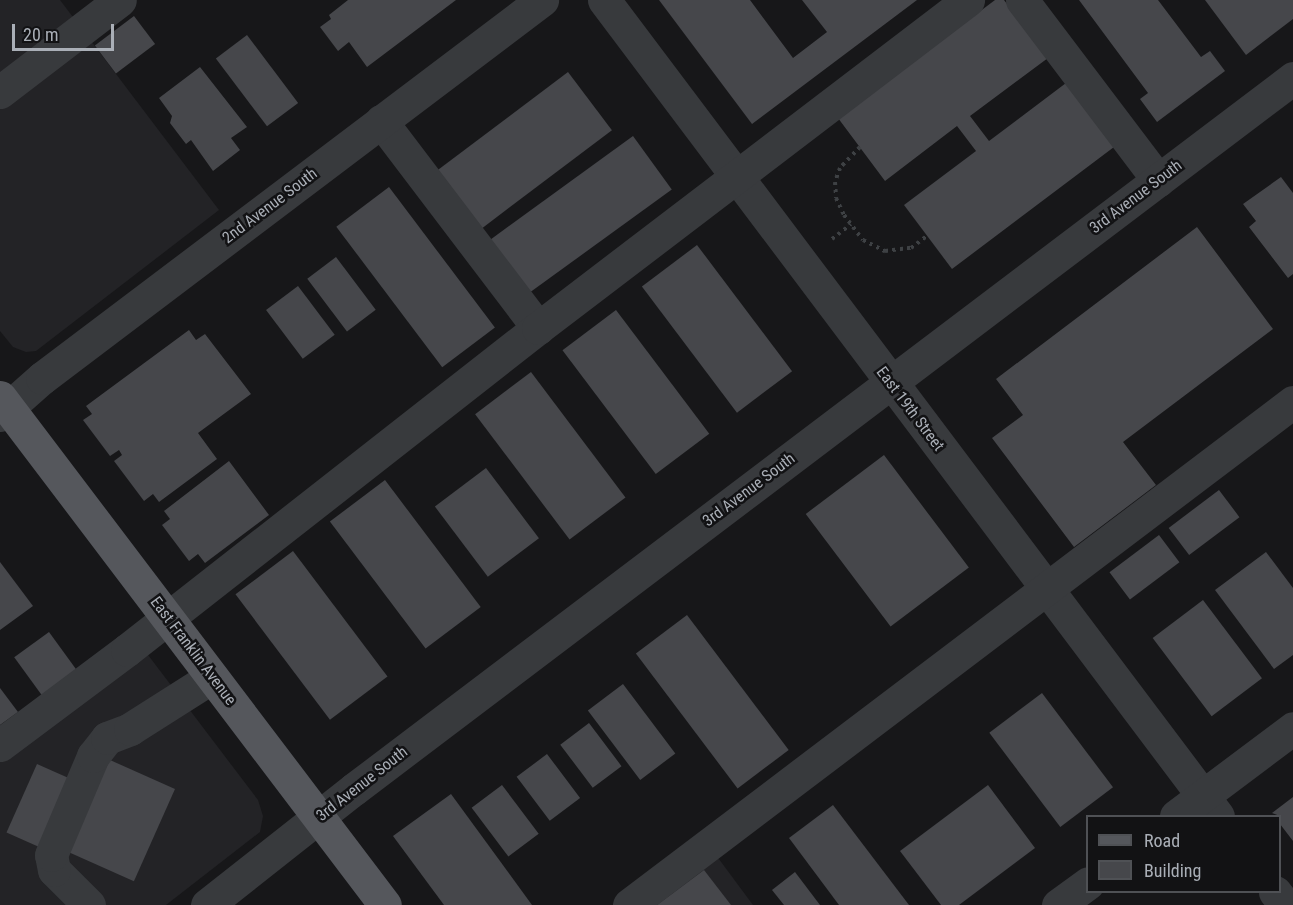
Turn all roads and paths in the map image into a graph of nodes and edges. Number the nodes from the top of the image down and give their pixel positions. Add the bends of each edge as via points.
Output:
1 (120, 0) edge
2 (542, 0) edge
3 (604, 0) edge
4 (968, 0) edge
5 (1022, 0) edge
6 (1293, 78) edge
7 (0, 92) edge
8 (381, 121) junction
9 (860, 147) dead end
10 (736, 176) junction
11 (1158, 180) junction
12 (851, 224) junction
13 (927, 236) dead end
14 (832, 239) dead end
15 (538, 328) junction
16 (891, 382) junction
17 (1293, 402) edge
18 (3, 406) edge
19 (1046, 588) junction
20 (167, 617) junction
21 (212, 677) junction
22 (1293, 728) edge
23 (0, 745) edge
24 (1211, 806) edge
25 (1180, 815) edge
26 (319, 817) junction
27 (1086, 893) edge
28 (89, 905) edge
29 (207, 905) edge
30 (385, 905) edge
31 (629, 905) edge
32 (1058, 905) edge

1 - 7 street
2 - 8 street, 2nd Avenue South
3 - 10 street, East 19th Street
4 - 10 street
5 - 11 street
6 - 11 street, 3rd Avenue South
8 - 15 street
8 - 18 street, 2nd Avenue South
9 - 12 path via 840,168 835,182 838,205
10 - 15 street
10 - 16 street, East 19th Street
11 - 16 street, 3rd Avenue South
12 - 13 path via 863,240 885,251 911,248
12 - 14 path
15 - 20 street
16 - 19 street, East 19th Street
16 - 26 street, 3rd Avenue South
17 - 19 street
18 - 20 main road, East Franklin Avenue
19 - 24 street, East 19th Street
19 - 31 street
20 - 21 main road, East Franklin Avenue
20 - 23 street
21 - 26 main road, East Franklin Avenue
21 - 28 street via 130,729 107,738 93,756 51,855 54,870
22 - 24 street
24 - 25 street
26 - 29 street, 3rd Avenue South
26 - 30 main road, East Franklin Avenue
27 - 32 street

